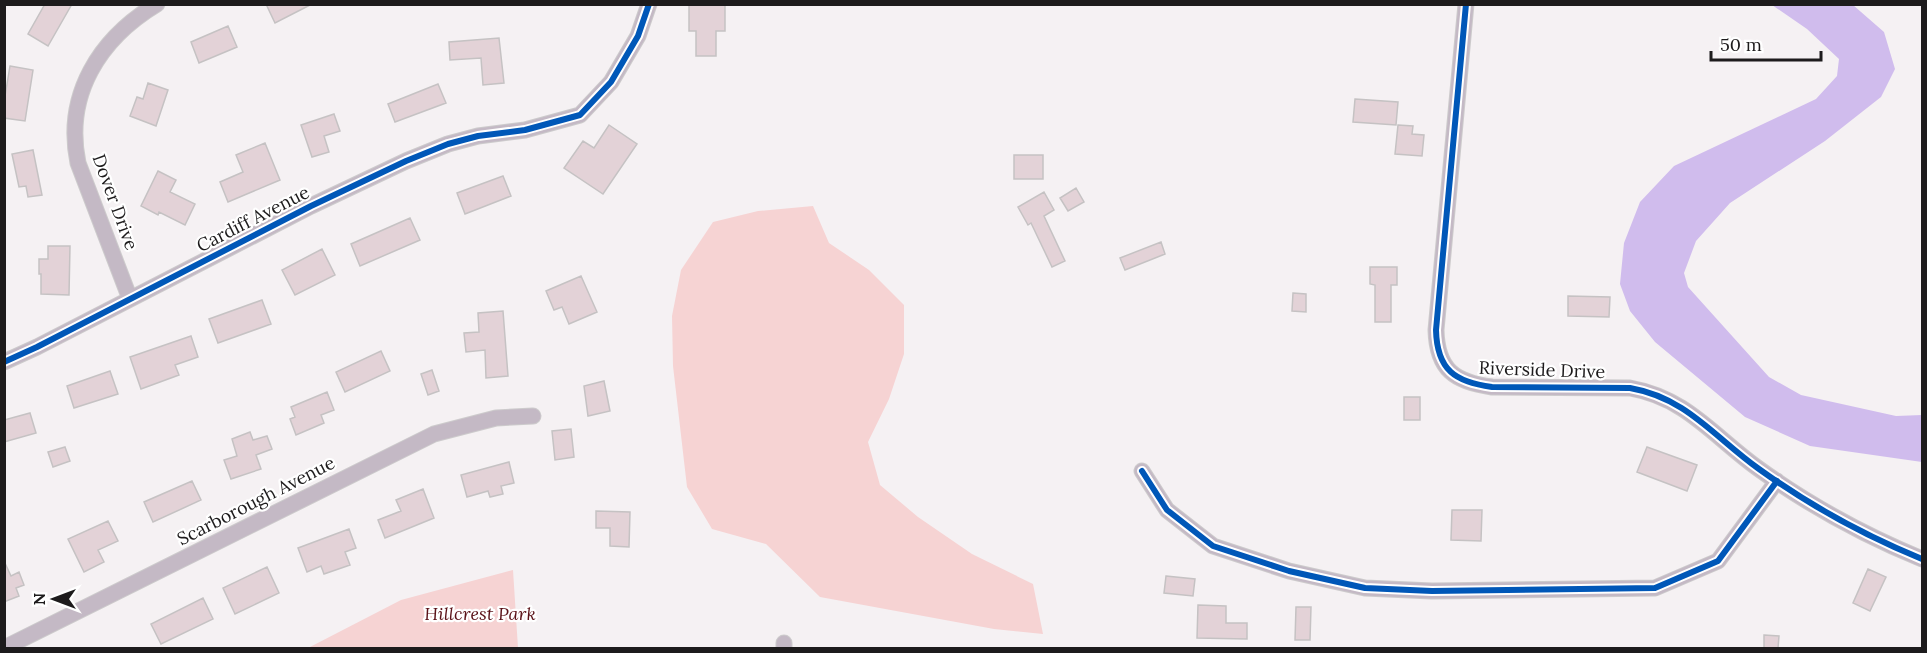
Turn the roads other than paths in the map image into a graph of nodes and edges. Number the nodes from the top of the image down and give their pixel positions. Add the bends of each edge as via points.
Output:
1 (157, 4) edge
2 (649, 4) edge
3 (1466, 4) edge
4 (130, 299) junction
5 (4, 362) edge
6 (533, 416) dead end
7 (1142, 471) dead end
8 (1777, 481) junction
9 (1923, 559) edge
10 (26, 644) edge
11 (4, 648) edge

1 - 4 street, Dover Drive via 136,18 104,50 87,75 74,118 78,163
2 - 4 street, Cardiff Avenue via 638,36 612,82 579,115 525,130 478,136 406,161
3 - 8 street, Riverside Drive via 1436,330 1440,359 1461,380 1476,385 1648,391 1683,408
4 - 5 street, Cardiff Avenue
6 - 10 street, Scarborough Avenue via 496,418 427,437
7 - 8 street via 1167,510 1213,546 1289,571 1365,588 1432,591 1655,588 1718,561
8 - 9 street, Riverside Drive via 1876,538
10 - 11 street, Scarborough Avenue

